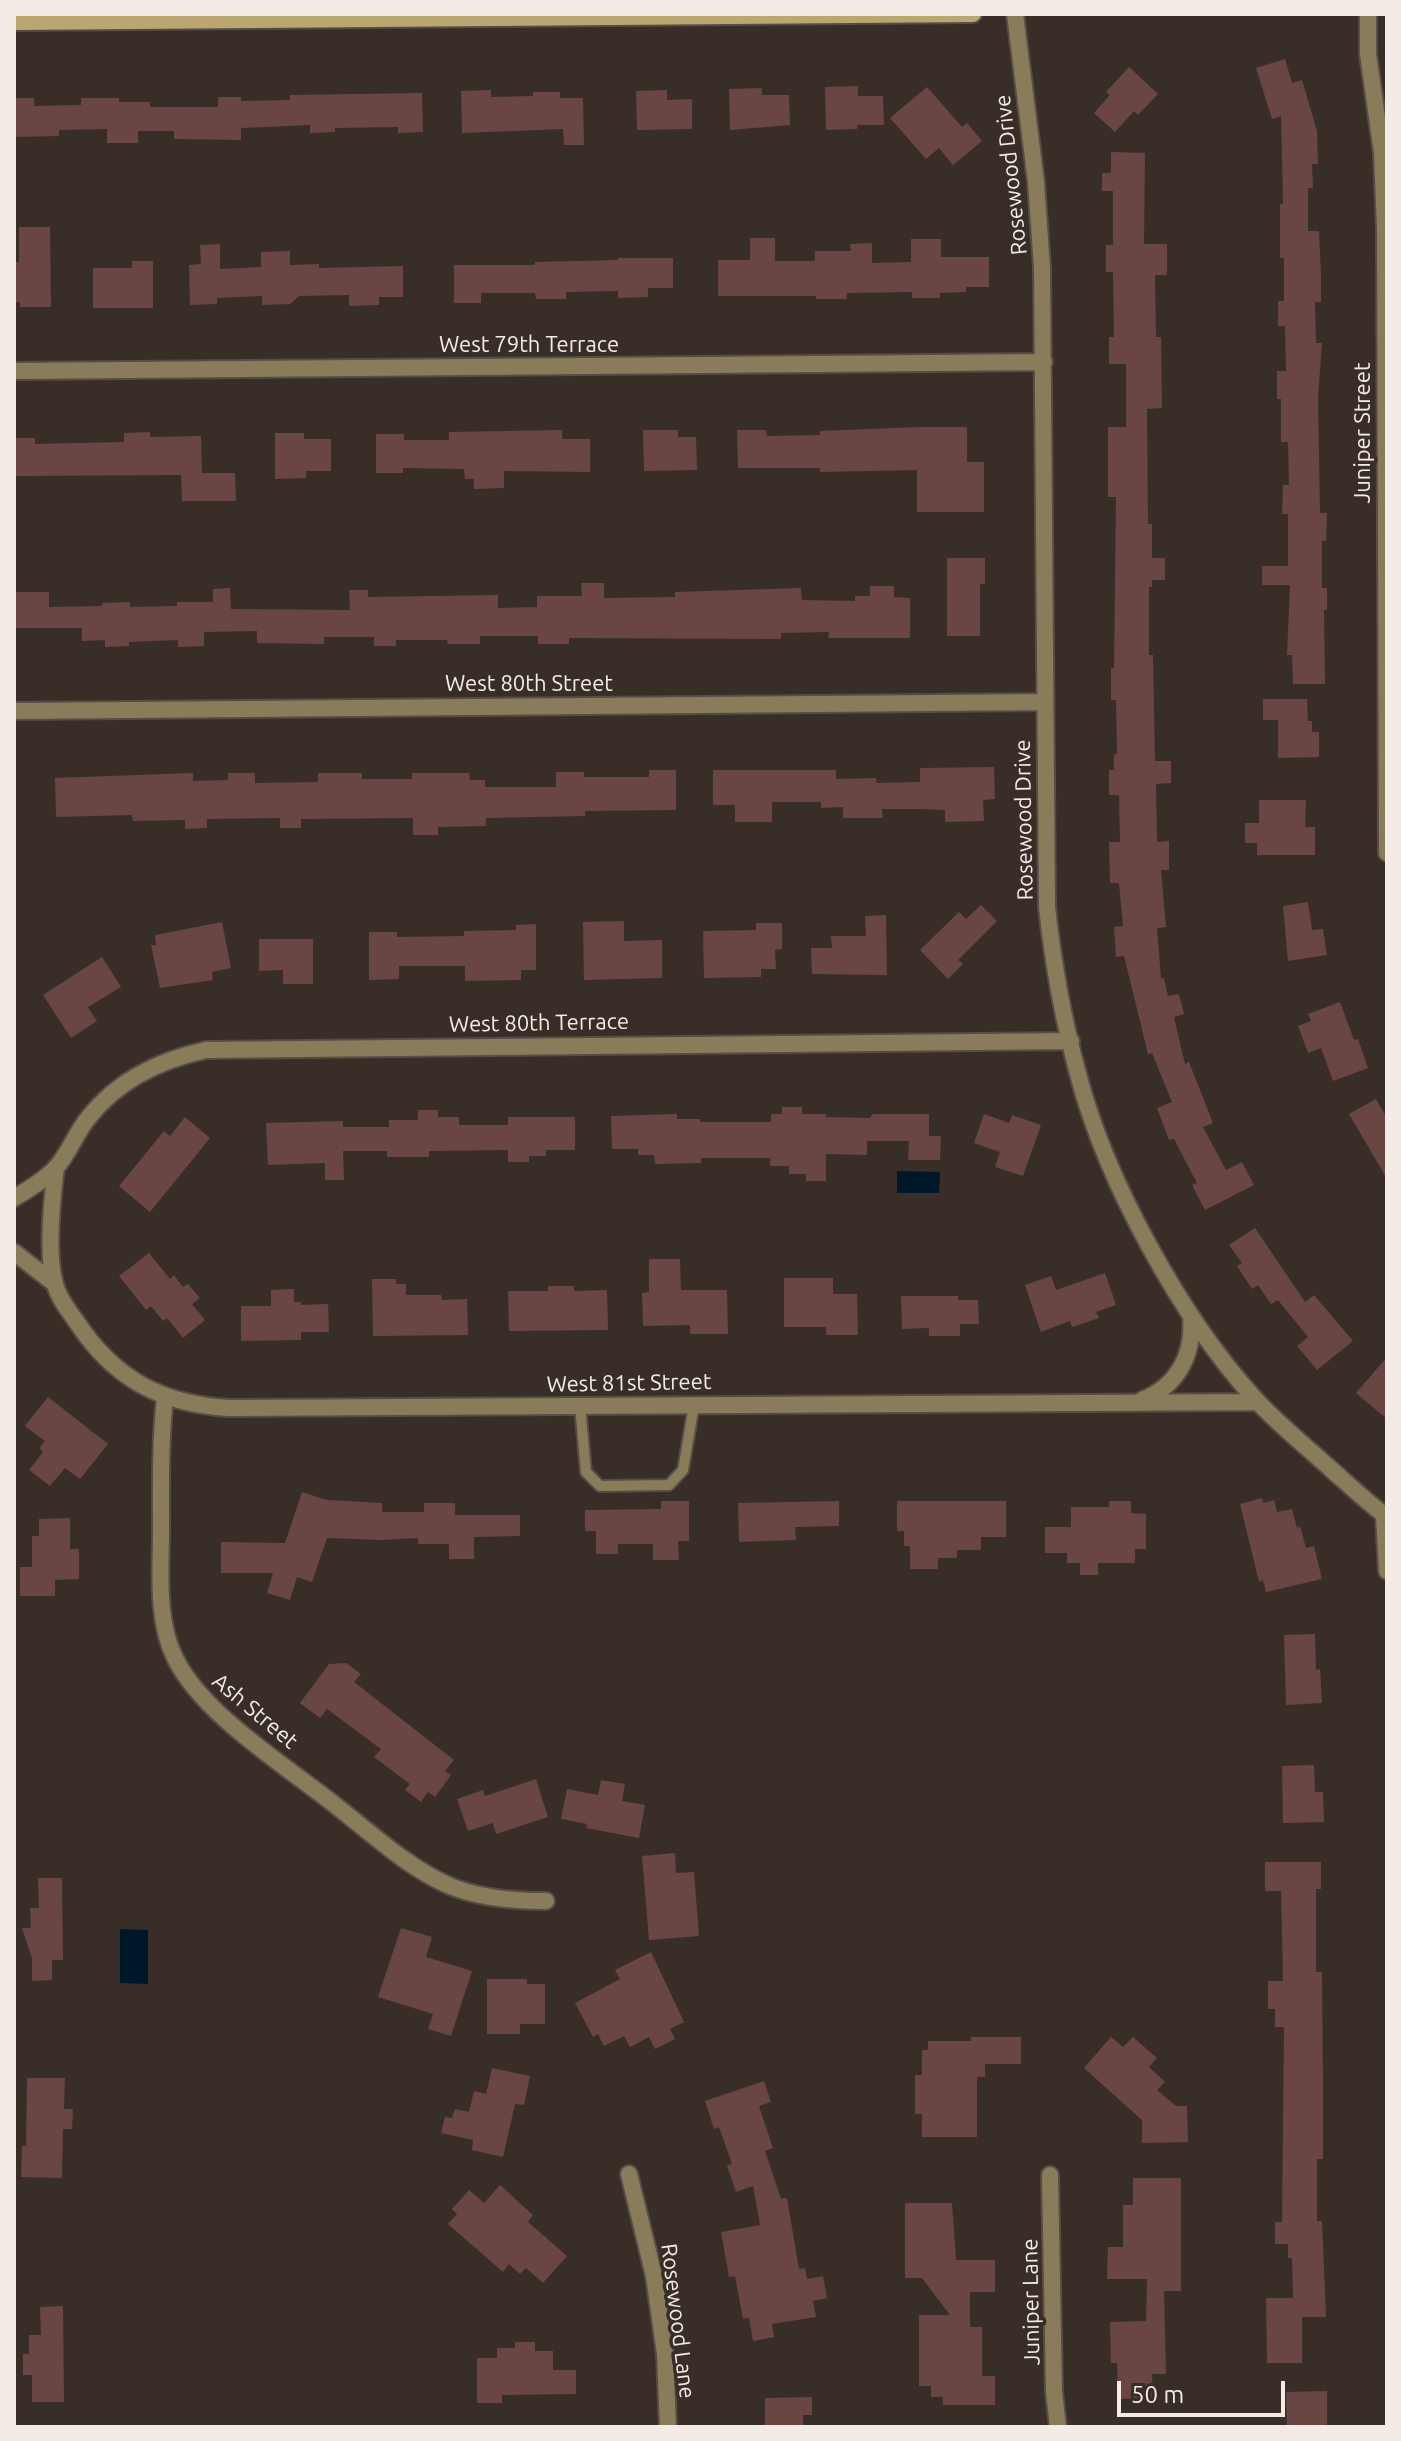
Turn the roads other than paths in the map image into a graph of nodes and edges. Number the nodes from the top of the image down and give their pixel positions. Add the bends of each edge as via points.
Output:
1 (973, 14) edge
2 (1015, 14) edge
3 (1368, 14) edge
4 (741, 15) edge
5 (394, 16) edge
6 (121, 18) edge
7 (14, 22) edge
8 (1044, 362) junction
9 (14, 371) edge
10 (1045, 702) junction
11 (14, 711) edge
12 (1387, 853) edge
13 (1071, 1041) junction
14 (56, 1167) junction
15 (14, 1198) edge
16 (14, 1252) edge
17 (55, 1284) junction
18 (1190, 1315) junction
19 (165, 1398) junction
20 (1138, 1402) junction
21 (1257, 1402) junction
22 (694, 1405) junction
23 (580, 1406) junction
24 (1386, 1516) edge
25 (1387, 1571) edge
26 (546, 1901) dead end
27 (629, 2174) dead end
28 (1050, 2175) dead end
29 (668, 2427) edge
30 (1058, 2427) edge

1 - 4 street
2 - 8 street, Rosewood Drive via 1036,182
3 - 12 street, Juniper Street via 1385,229
4 - 5 street
5 - 6 street
6 - 7 street
8 - 9 street, West 79th Terrace
8 - 10 street, Rosewood Drive
10 - 11 street, West 80th Street
10 - 13 street, Rosewood Drive via 1047,907
13 - 14 street, West 80th Terrace via 206,1050 174,1057 135,1075 103,1100
13 - 18 street, Rosewood Drive via 1104,1149 1147,1242
14 - 15 street
14 - 17 street, West 81st Street via 51,1231
16 - 17 street, West 81st Street
17 - 19 street, West 81st Street via 105,1358
18 - 20 street via 1190,1346 1177,1375 1156,1395
18 - 21 street, Rosewood Drive
19 - 23 street, West 81st Street via 229,1408
19 - 26 street, Ash Street via 164,1627 192,1687 222,1717 429,1874 492,1897
20 - 21 street, West 81st Street
20 - 22 street, West 81st Street
21 - 24 street, Rosewood Drive
22 - 23 street, West 81st Street
22 - 23 lane via 683,1470 669,1485 600,1486 586,1472
24 - 25 street
27 - 29 street, Rosewood Lane via 654,2276
28 - 30 street, Juniper Lane

